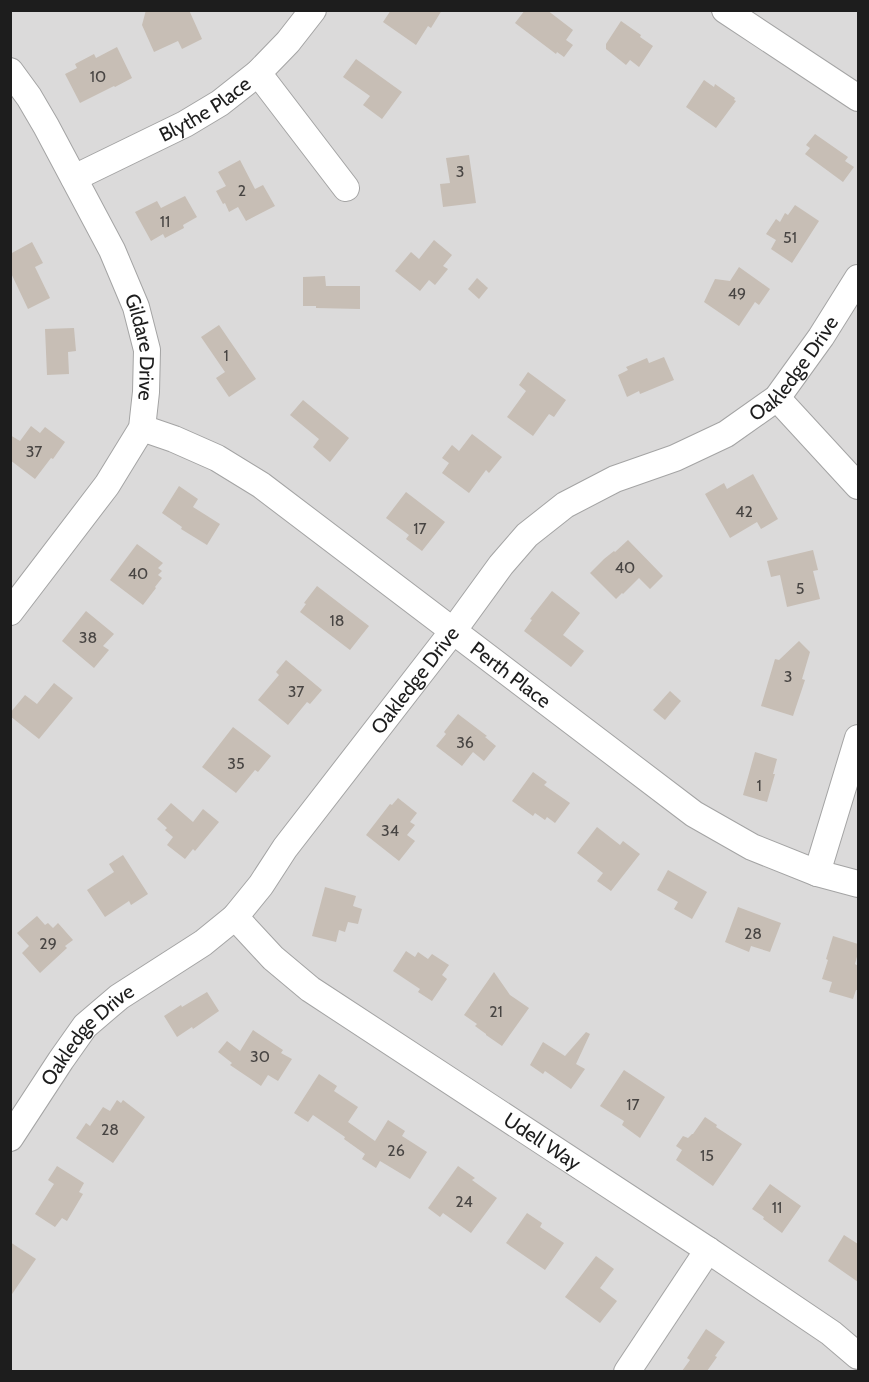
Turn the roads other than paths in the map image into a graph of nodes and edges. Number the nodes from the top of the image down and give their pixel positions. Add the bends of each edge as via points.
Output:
1 (313, 10) edge
2 (725, 10) edge
3 (10, 71) edge
4 (258, 73) junction
5 (858, 99) edge
6 (75, 178) junction
7 (345, 188) dead end
8 (858, 278) edge
9 (777, 398) junction
10 (142, 428) junction
11 (858, 486) edge
12 (10, 612) edge
13 (453, 631) junction
14 (858, 738) edge
15 (817, 873) junction
16 (858, 884) edge
17 (235, 918) junction
18 (10, 1138) edge
19 (708, 1250) junction
20 (858, 1356) edge
21 (627, 1371) edge

1 - 4 street, Blythe Place
2 - 5 street
3 - 6 street, Gildare Drive
4 - 6 street, Blythe Place via 185,124
4 - 7 street
6 - 10 street, Gildare Drive via 136,307 147,350
8 - 9 street, Oakledge Drive
9 - 11 street
9 - 13 street, Oakledge Drive via 726,434 675,458 615,479 565,505 527,535
10 - 12 street, Gildare Drive via 106,485
10 - 13 street, Perth Place via 217,458 261,485
13 - 15 street, Perth Place via 694,814 752,848
13 - 17 street, Oakledge Drive
14 - 15 street
15 - 16 street, Perth Place
17 - 18 street, Oakledge Drive via 119,997 85,1026
17 - 19 street, Udell Way via 310,989
19 - 20 street, Udell Way
19 - 21 street

